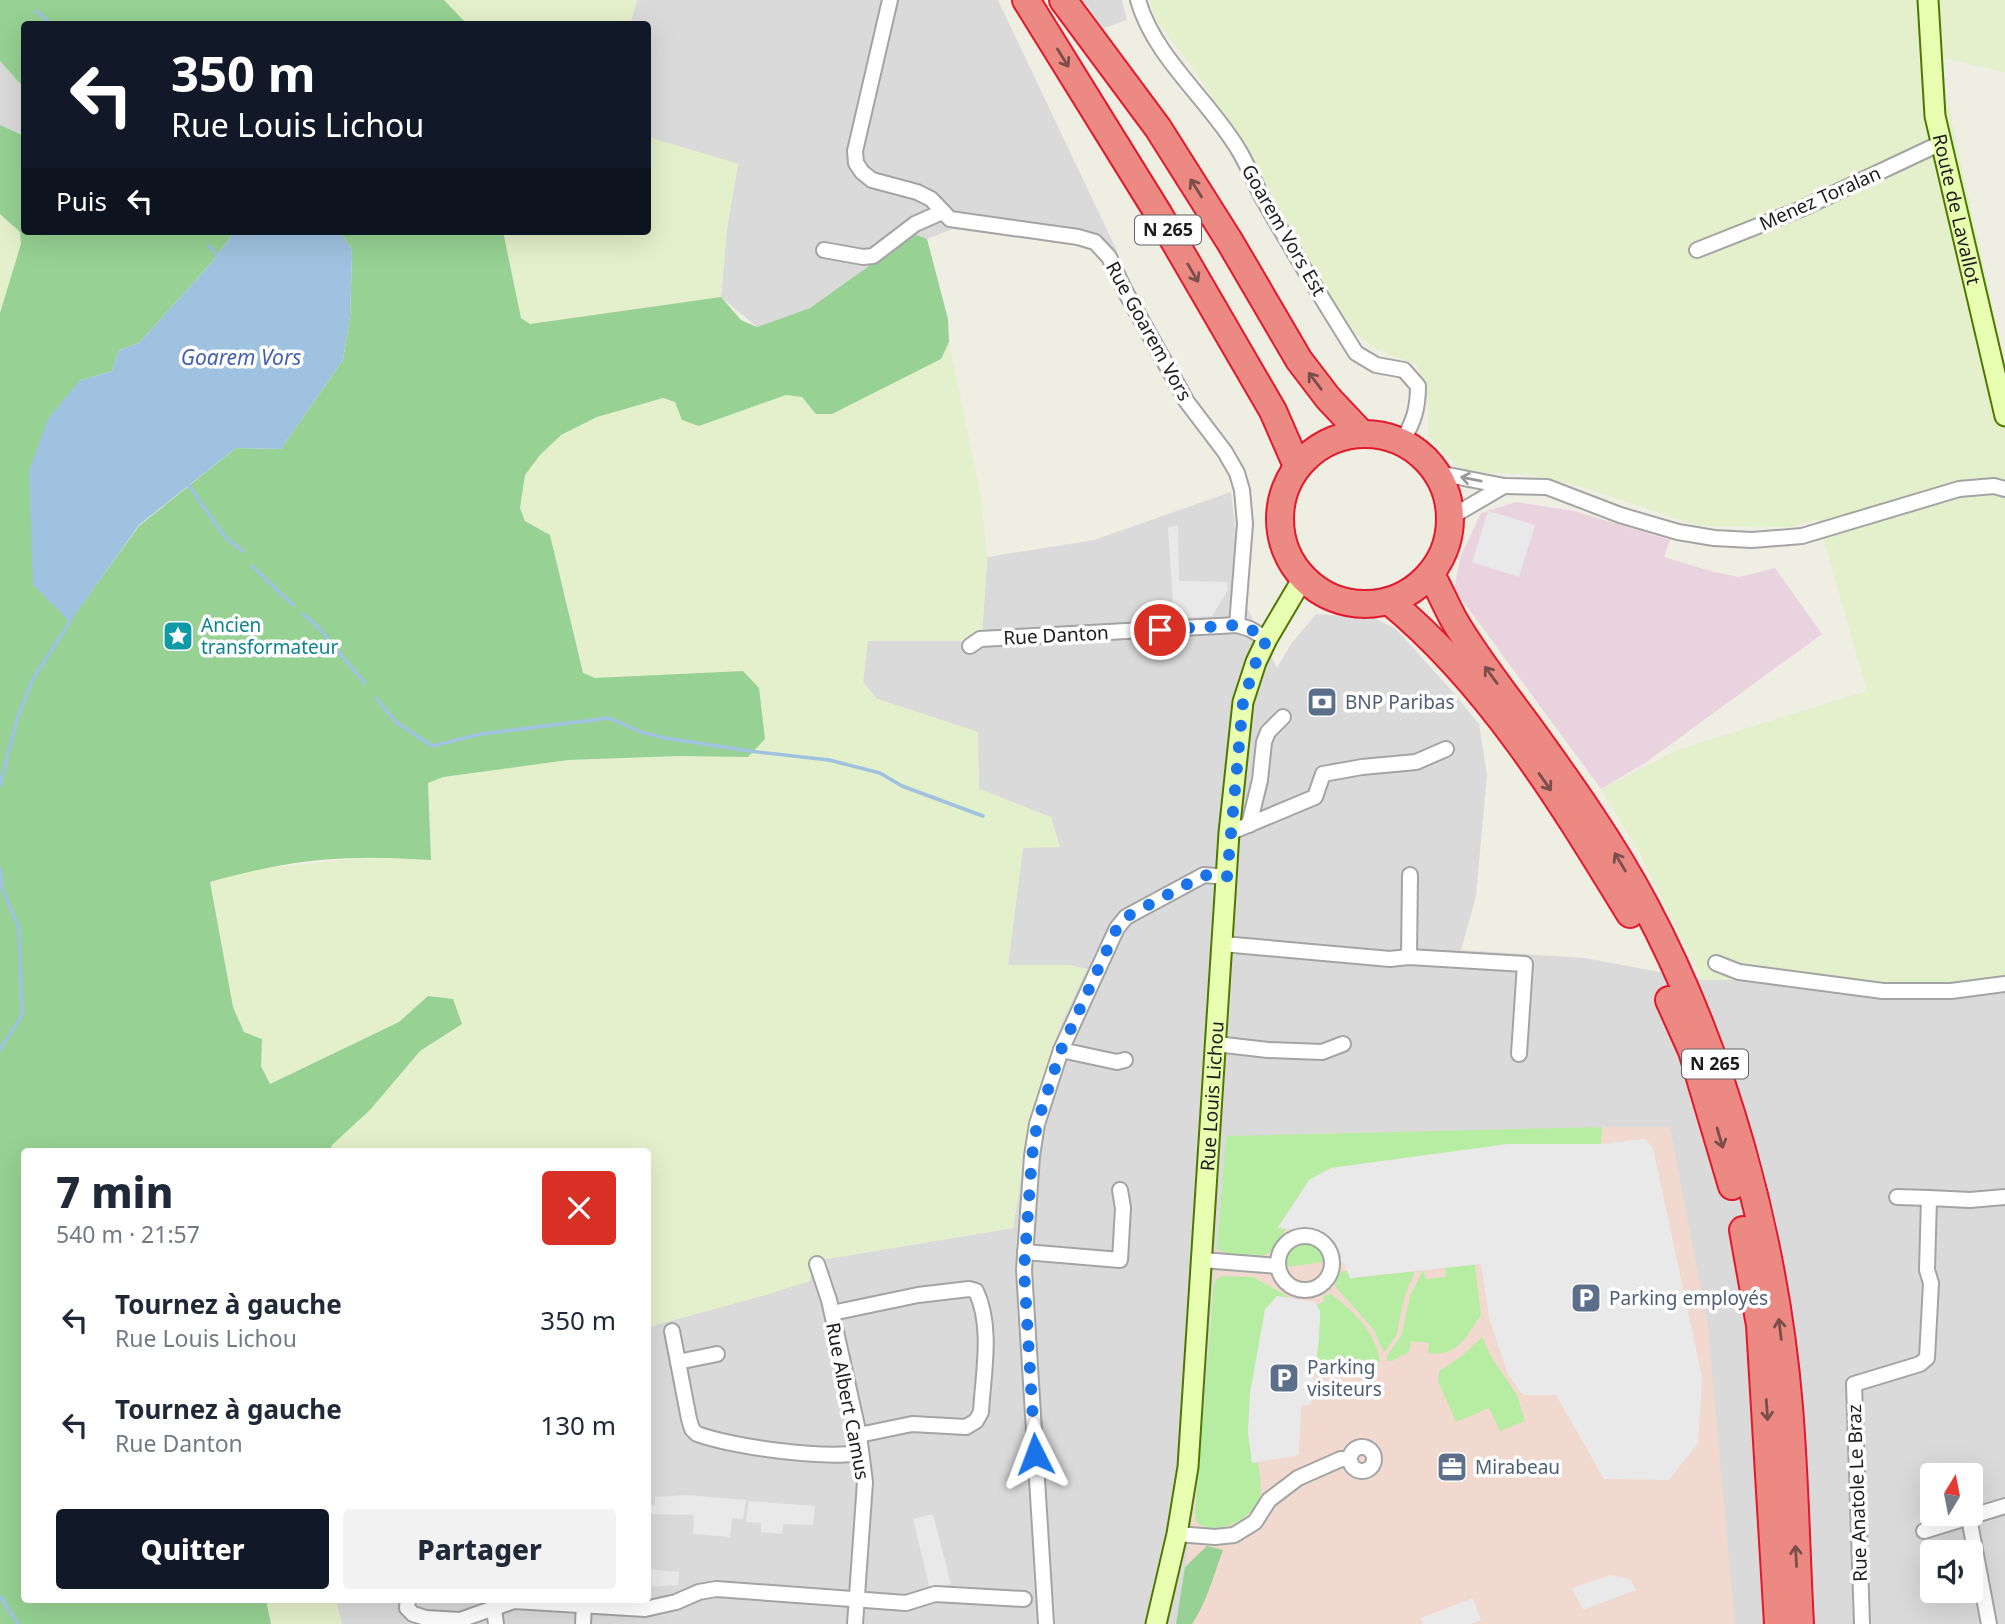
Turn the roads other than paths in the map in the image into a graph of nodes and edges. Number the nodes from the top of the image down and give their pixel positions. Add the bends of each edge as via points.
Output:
1 (890, 0) edge
2 (1026, 0) edge
3 (1063, 0) edge
4 (1138, 0) edge
5 (1928, 0) edge
6 (1941, 143) junction
7 (942, 212) junction
8 (824, 250) dead end
9 (1697, 250) dead end
10 (2005, 416) edge
11 (1360, 432) junction
12 (1402, 442) junction
13 (1297, 466) junction
14 (1438, 473) junction
15 (1504, 486) junction
16 (2005, 489) edge
17 (1451, 517) junction
18 (1431, 574) junction
19 (1303, 578) junction
20 (1390, 601) junction
21 (1237, 625) junction
22 (1267, 639) junction
23 (970, 646) dead end
24 (1283, 717) dead end
25 (1446, 749) dead end
26 (1249, 825) junction
27 (1229, 833) junction
28 (1410, 875) dead end
29 (1227, 877) junction
30 (1223, 944) junction
31 (1409, 957) junction
32 (1716, 963) dead end
33 (2005, 984) edge
34 (1216, 1044) junction
35 (1343, 1044) dead end
36 (1061, 1050) junction
37 (1519, 1054) dead end
38 (1125, 1060) dead end
39 (1120, 1190) dead end
40 (1897, 1196) dead end
41 (2005, 1196) edge
42 (1929, 1198) junction
43 (1025, 1252) junction
44 (1203, 1260) junction
45 (817, 1264) dead end
46 (1277, 1266) dead end
47 (832, 1313) junction
48 (672, 1331) dead end
49 (717, 1354) dead end
50 (678, 1362) junction
51 (859, 1435) junction
52 (860, 1453) junction
53 (1350, 1458) dead end
54 (2005, 1506) edge
55 (1983, 1513) edge
56 (1941, 1526) edge
57 (1971, 1526) edge
58 (1924, 1531) dead end
59 (1177, 1534) junction
60 (1024, 1599) dead end
61 (856, 1600) junction
62 (408, 1603) edge
63 (511, 1603) edge
64 (577, 1603) edge
65 (495, 1616) edge
66 (583, 1624) edge
67 (855, 1624) edge
68 (1046, 1624) edge
69 (1156, 1624) edge
70 (1778, 1624) edge
71 (1800, 1624) edge
72 (1862, 1624) edge
73 (1989, 1624) edge

1 - 7 street, Rue Goarem Vors via 856,163 872,180 917,192
2 -> 13 highway, N 265 via 1273,411
11 -> 3 highway, N 265 via 1299,360 1158,128
4 - 12 street, Goarem Vors Est via 1155,41 1239,150 1356,353 1376,365 1404,370 1418,386 1418,408
5 - 6 main road, Route de Lavallot via 1935,116
6 - 9 street, Menez Toralan via 1801,209
6 - 10 main road, Route de Lavallot
7 - 8 street via 915,224 873,256
7 - 21 street, Rue Goarem Vors via 950,219 1078,237 1095,242 1109,257 1187,402 1237,473 1245,524
11 - 12 highway
11 - 13 highway via 1332,439
12 - 14 highway
13 - 19 highway via 1279,511 1289,558
15 -> 14 street
14 - 17 highway
15 - 16 street via 1547,487 1678,532 1752,540 1802,536 1959,489
15 - 17 street
17 - 18 highway via 1446,547
18 - 20 highway
71 -> 18 highway, N 265 via 1789,1406 1777,1311 1737,1130 1707,1038 1646,905 1569,782 1480,660
19 - 20 highway via 1321,593 1343,601
19 - 22 main road, Rue Louis Lichou
20 -> 70 highway, N 265 via 1465,675 1573,821 1631,915 1692,1051 1741,1219 1760,1325
21 - 22 street, Rue Danton
21 - 23 street, Rue Danton via 980,639
22 - 27 main road, Rue Louis Lichou via 1243,702
24 - 26 street via 1264,742
25 - 26 street via 1416,762 1323,775 1315,797
26 - 27 street
27 - 29 main road, Rue Louis Lichou
28 - 31 street
29 - 30 main road, Rue Louis Lichou
29 - 36 street via 1204,875 1126,917
30 - 31 street
30 - 34 main road, Rue Louis Lichou
31 - 37 street via 1525,964
32 - 33 street via 1740,972 1883,991 1951,991
34 - 35 street via 1322,1052
34 - 44 main road, Rue Louis Lichou
36 - 38 street
36 - 43 street via 1037,1124
39 - 43 street via 1120,1260
40 - 42 street
41 - 42 street
42 - 72 street, Rue Anatole Le Braz via 1927,1358 1854,1384
43 - 68 street
44 - 46 street
44 - 59 main road, Rue Louis Lichou via 1188,1467
45 - 47 street, Rue Albert Camus
47 - 51 street, Rue Albert Camus
47 - 51 street via 969,1289 979,1298 985,1333 981,1412 976,1422 966,1427 912,1424
48 - 50 street
49 - 50 street
50 - 52 street via 689,1419 697,1434 770,1449
51 - 52 street, Rue Albert Camus
52 - 61 street, Rue Albert Camus via 865,1482
53 - 59 street via 1298,1478 1269,1500 1255,1522 1234,1535
54 - 55 street
56 - 58 street
57 - 73 street
59 - 69 main road, Rue Louis Lichou
60 - 61 street via 936,1594 906,1603
61 - 64 street via 716,1589 645,1609
61 - 67 street, Rue Albert Camus
62 - 65 street via 413,1614 426,1618
63 - 65 street
64 - 66 street

